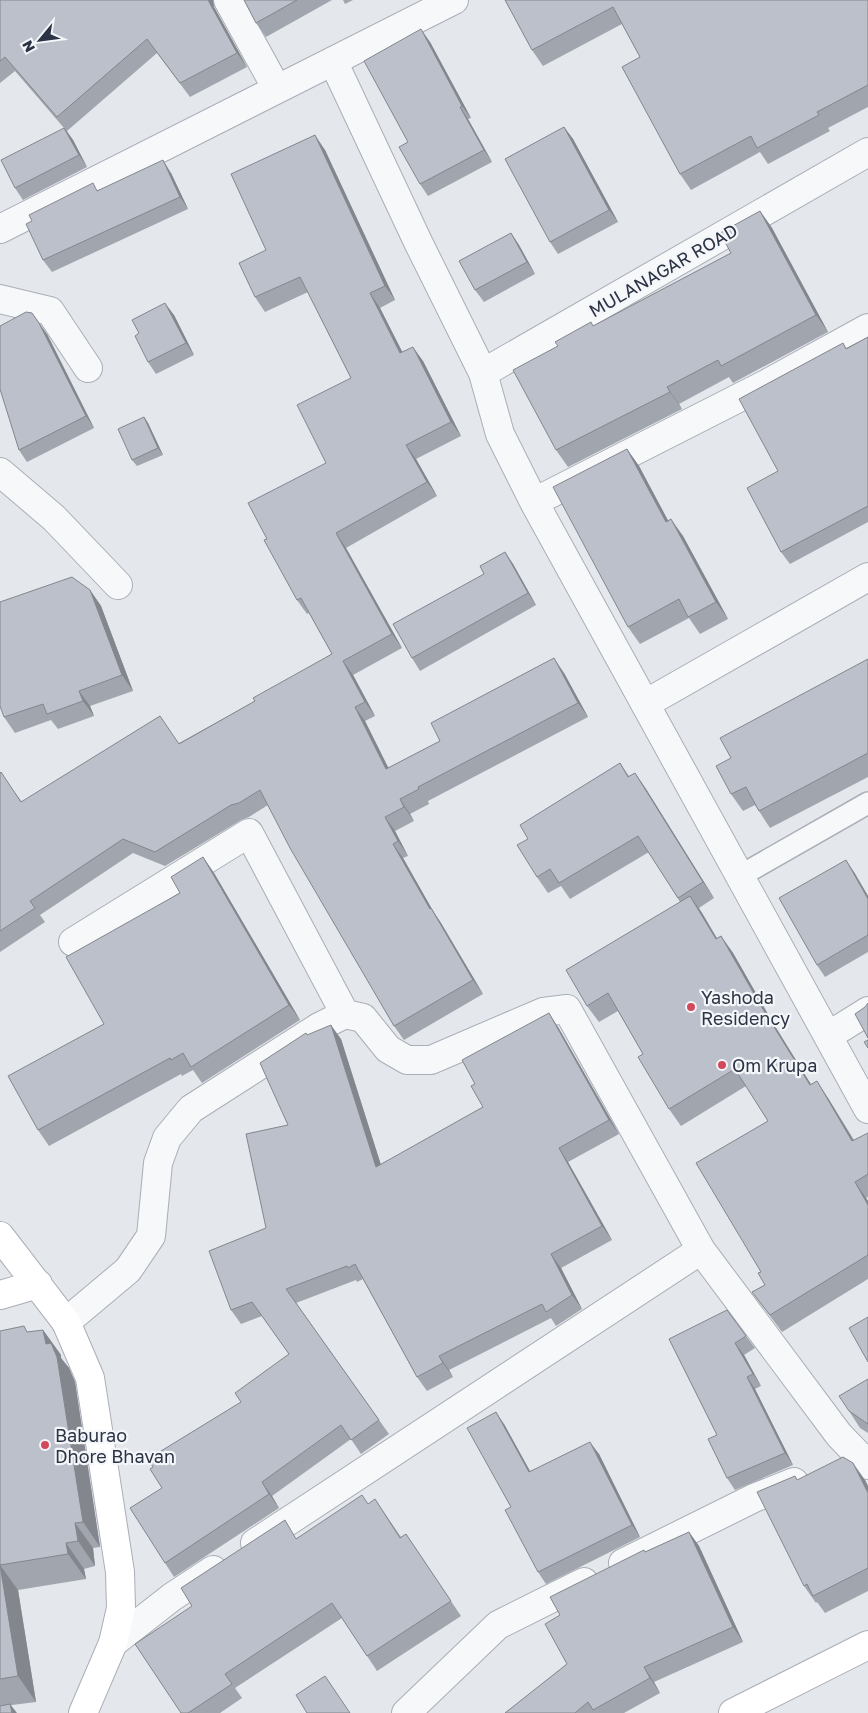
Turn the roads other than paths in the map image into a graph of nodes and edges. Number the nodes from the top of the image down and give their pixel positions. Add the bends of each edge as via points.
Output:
1 (228, 0) edge
2 (454, 0) edge
3 (333, 61) junction
4 (278, 89) junction
5 (868, 152) edge
6 (0, 229) edge
7 (0, 298) edge
8 (868, 328) edge
9 (88, 368) dead end
10 (483, 373) junction
11 (0, 472) edge
12 (534, 502) junction
13 (868, 577) edge
14 (118, 584) dead end
15 (645, 704) junction
16 (868, 804) edge
17 (740, 876) junction
18 (73, 942) dead end
19 (868, 1011) edge
20 (345, 1014) junction
21 (828, 1036) junction
22 (868, 1109) edge
23 (0, 1236) edge
24 (701, 1250) junction
25 (38, 1284) junction
26 (0, 1295) edge
27 (66, 1322) junction
28 (864, 1460) edge
29 (113, 1643) junction
30 (868, 1645) edge
31 (83, 1713) edge
32 (406, 1713) edge
33 (732, 1713) edge

1 - 4 street
2 - 3 street
3 - 4 street
3 - 10 street
4 - 6 street
5 - 10 street, MULANAGAR ROAD
7 - 9 street via 50,312
8 - 12 street via 768,384
10 - 12 street via 500,434
11 - 14 street via 54,518
12 - 15 street
13 - 15 street
15 - 17 street
16 - 17 lane
17 - 21 street
18 - 20 street via 249,833
19 - 21 street
20 - 24 street via 363,1018 388,1049 407,1060 431,1060 543,1012 567,1009
20 - 27 street via 319,1027 191,1110 167,1138 158,1163 150,1236 128,1270
21 - 22 street
23 - 25 main road
24 - 28 street via 839,1434
24 - 29 street via 172,1597
25 - 26 main road
25 - 27 main road
27 - 29 main road via 90,1378 120,1572 121,1608
28 - 32 street via 824,1469 754,1498 498,1625
29 - 31 main road
30 - 33 main road

